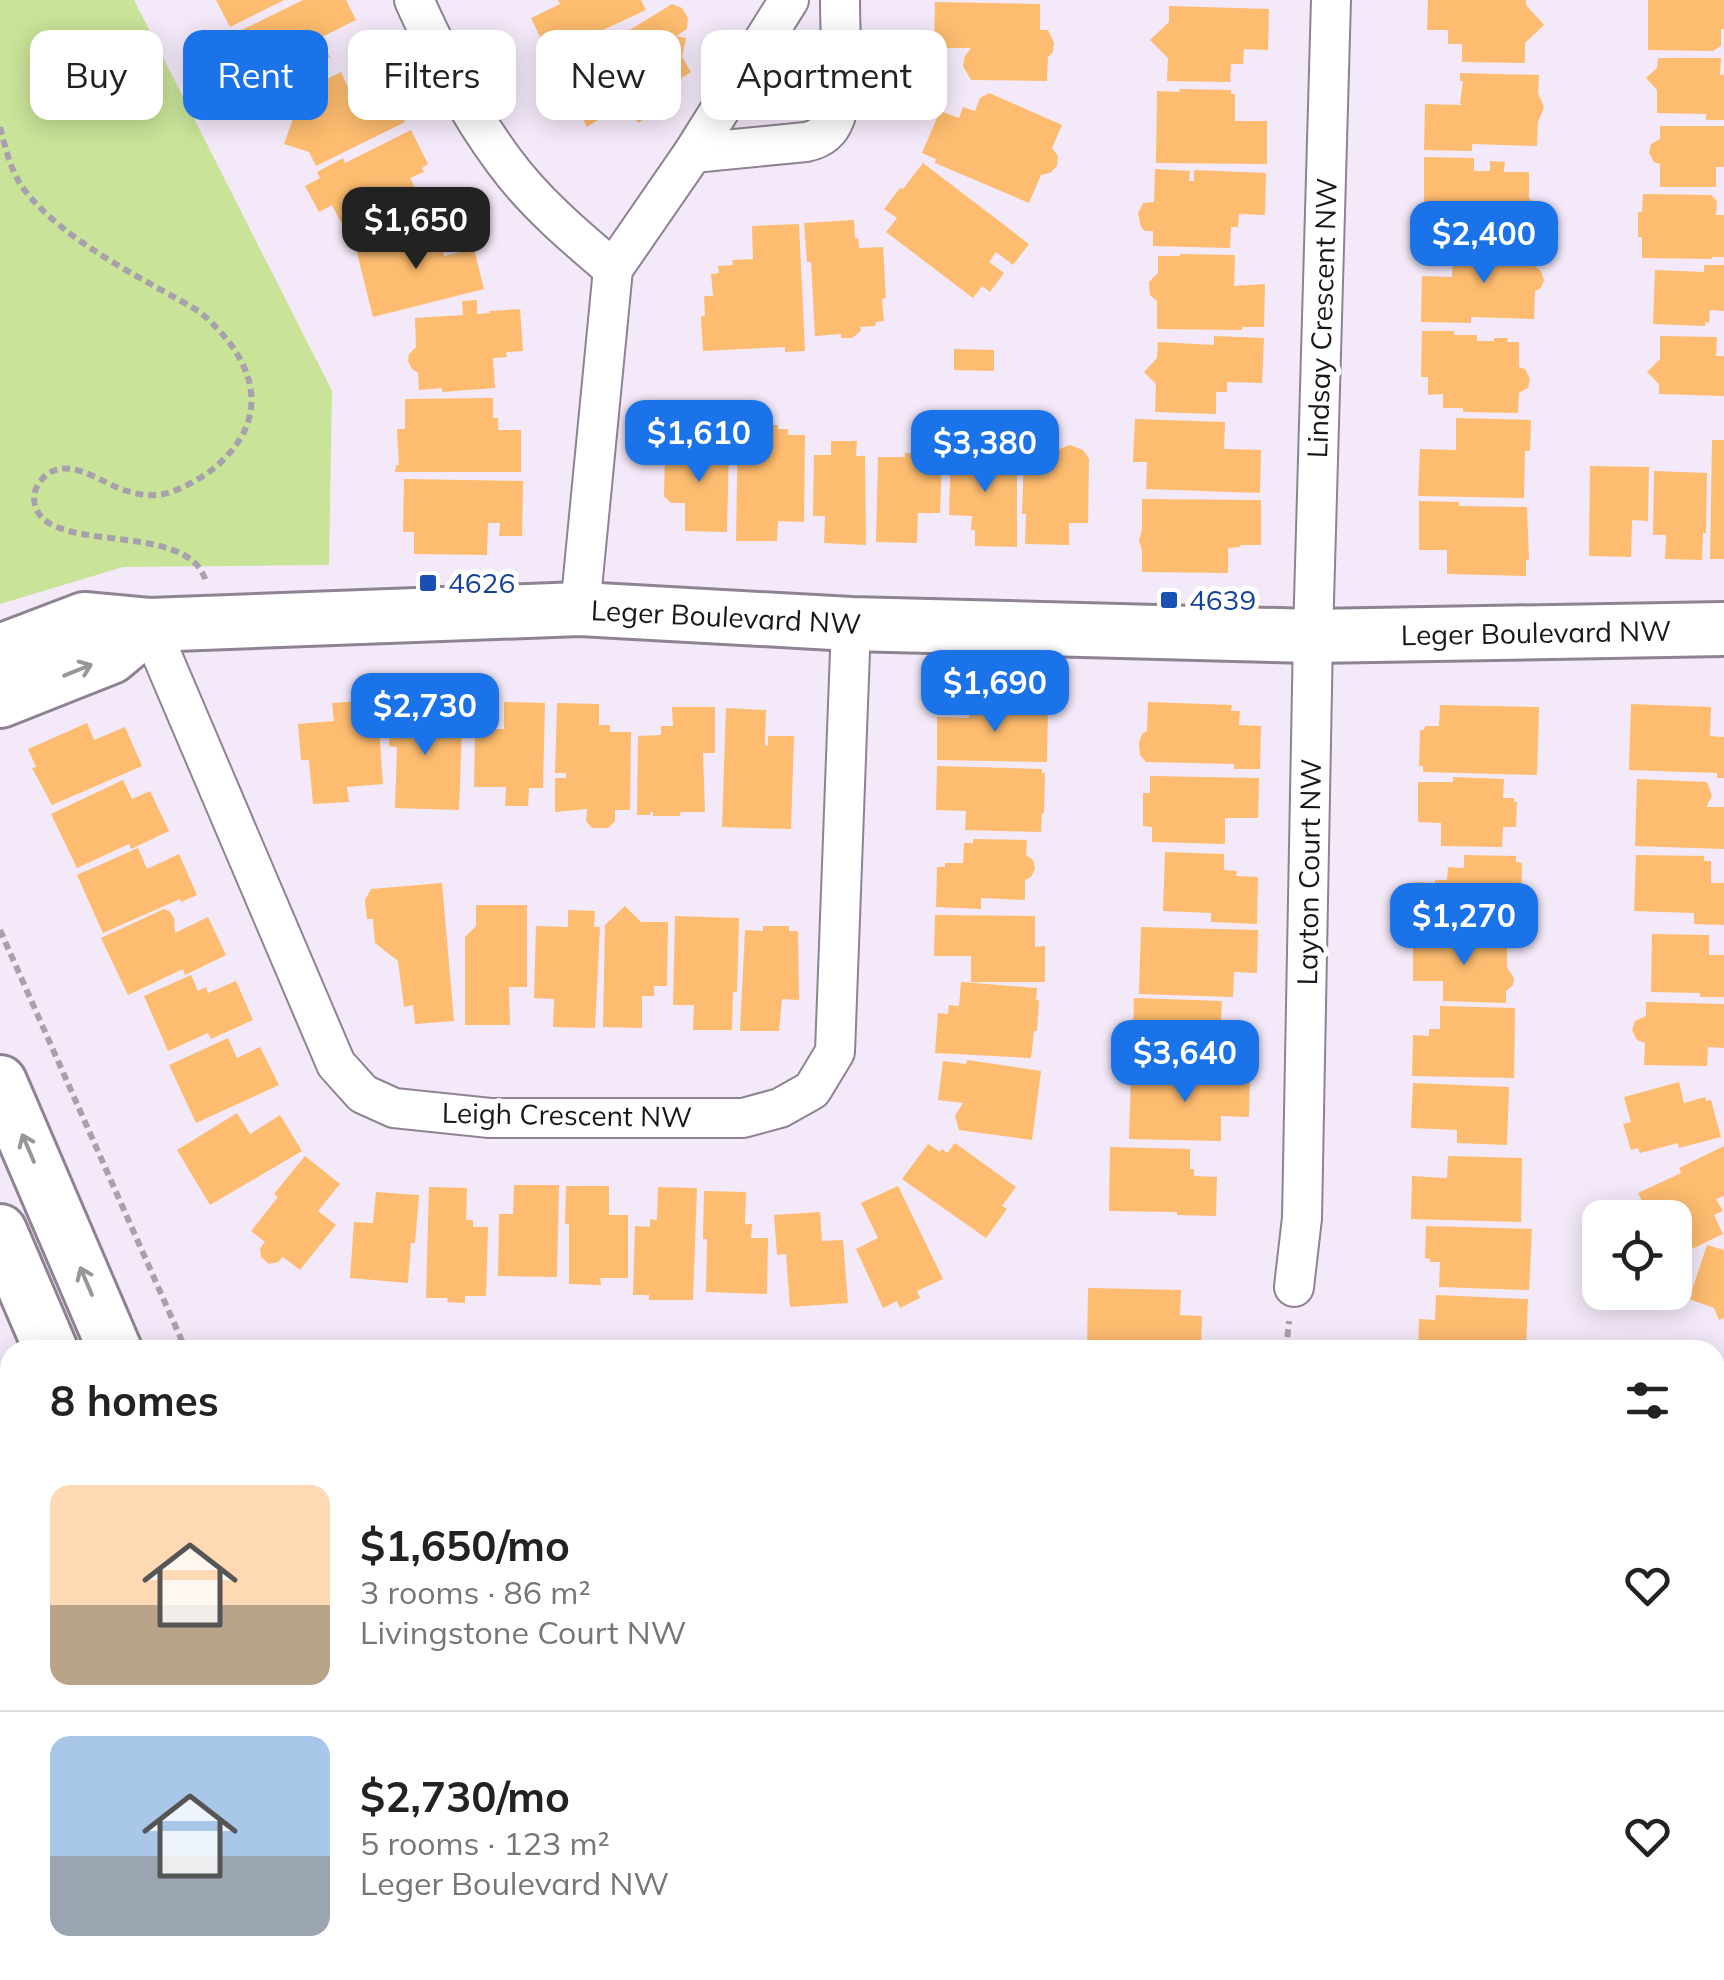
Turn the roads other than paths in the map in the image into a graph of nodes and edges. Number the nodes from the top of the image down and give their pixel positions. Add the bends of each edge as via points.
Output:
1 (414, 0) edge
2 (789, 0) edge
3 (840, 0) edge
4 (1332, 0) edge
5 (693, 153) junction
6 (613, 269) junction
7 (580, 609) junction
8 (851, 624) junction
9 (148, 625) junction
10 (1724, 630) edge
11 (1313, 636) junction
12 (0, 652) edge
13 (0, 701) edge
14 (0, 1082) edge
15 (0, 1231) edge
16 (1294, 1287) dead end
17 (48, 1340) edge
18 (111, 1340) edge

1 - 6 street via 450,79 505,163 564,228
2 - 5 street
3 - 5 street via 839,97 826,133 806,142
4 - 11 street, Lindsay Crescent NW
5 - 6 street
6 - 7 street
7 - 8 street, Leger Boulevard NW
7 - 9 street, Leger Boulevard NW
8 - 9 street, Leigh Crescent NW via 836,1052 812,1090 743,1118 490,1118 394,1108 363,1094 336,1064
8 - 11 street, Leger Boulevard NW
9 - 12 street, Leger Boulevard NW via 84,620
13 -> 9 street via 111,657
10 - 11 street, Leger Boulevard NW
11 - 16 street, Layton Court NW via 1302,1218
18 -> 14 street
15 - 17 street

